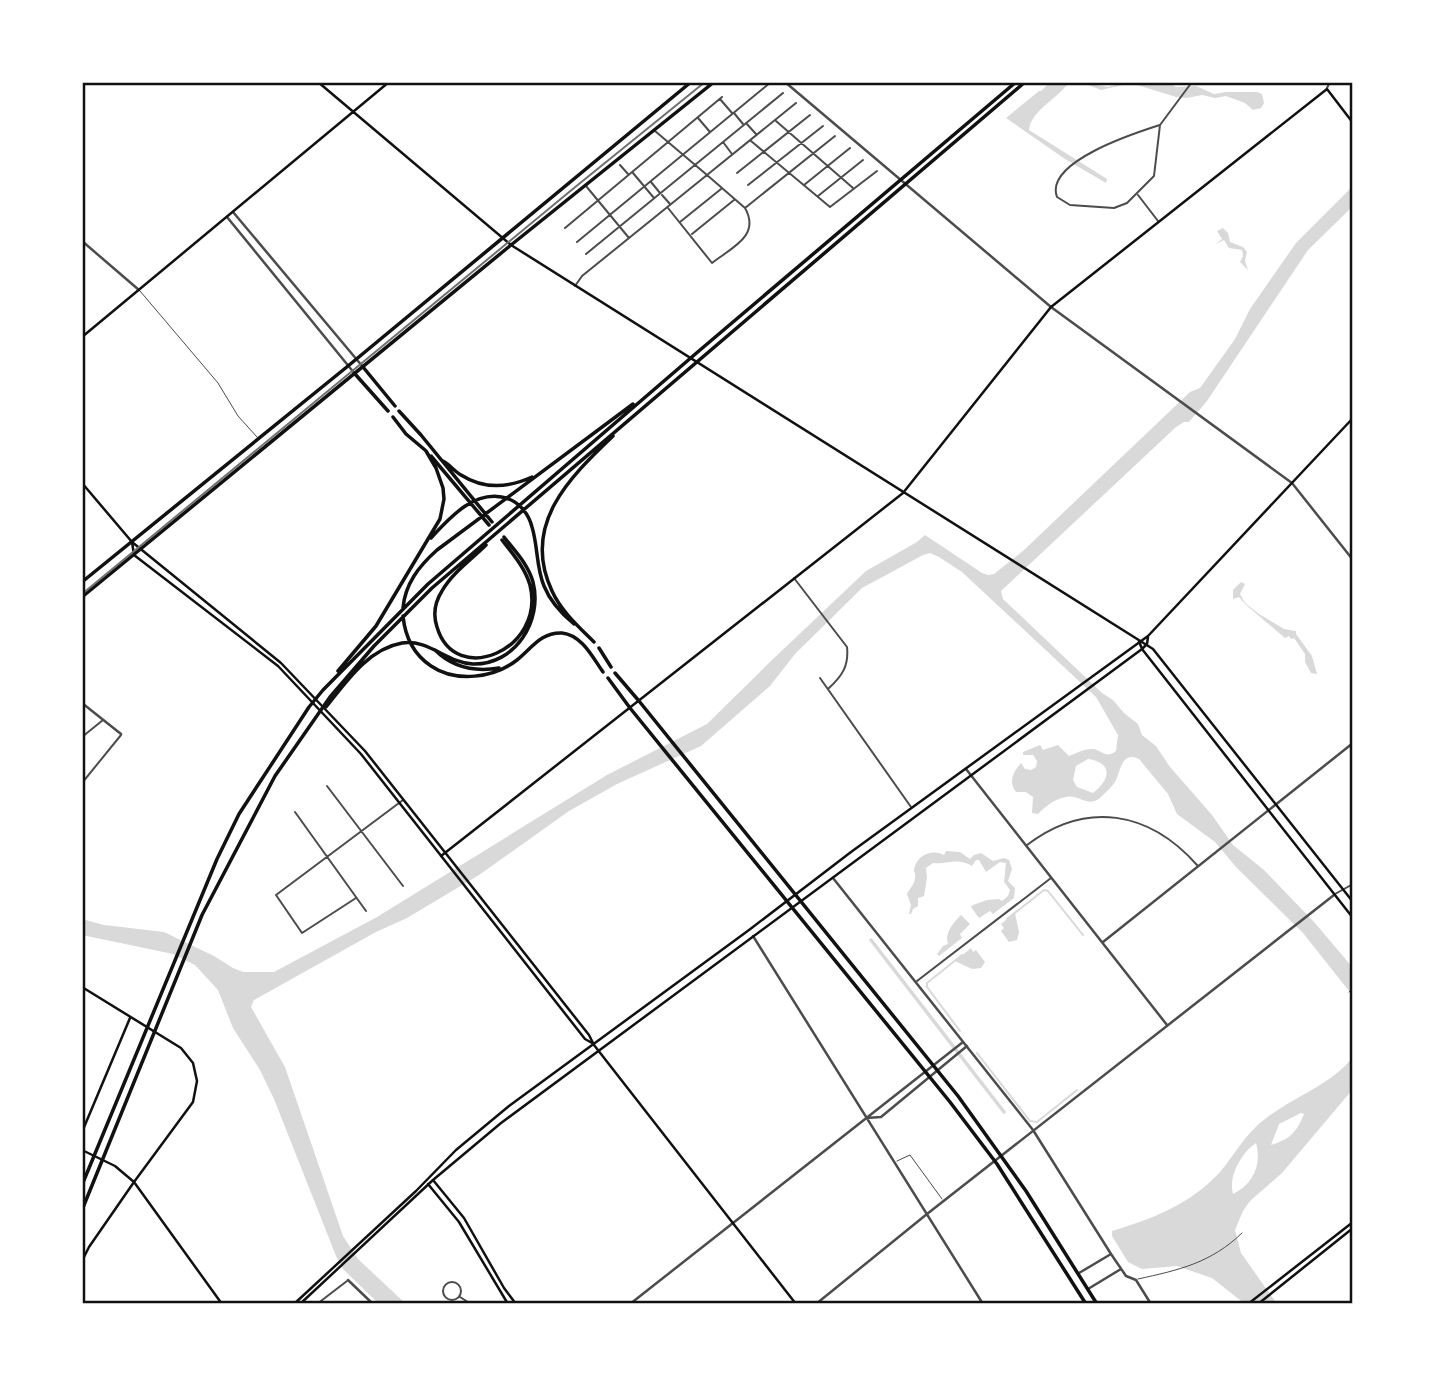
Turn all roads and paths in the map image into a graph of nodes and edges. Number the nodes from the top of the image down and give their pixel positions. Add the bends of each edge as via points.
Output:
1 (318, 82) edge
2 (389, 82) edge
3 (691, 82) edge
4 (713, 82) edge
5 (771, 82) edge
6 (785, 82) edge
7 (1016, 82) edge
8 (1025, 82) edge
9 (1330, 82) edge
10 (1192, 83) edge
11 (1327, 89) junction
12 (783, 93) dead end
13 (796, 103) dead end
14 (352, 113) junction
15 (734, 113) junction
16 (810, 115) dead end
17 (698, 118) junction
18 (775, 120) junction
19 (1353, 123) edge
20 (745, 124) junction
21 (1160, 125) junction
22 (823, 126) dead end
23 (654, 130) junction
24 (710, 132) junction
25 (788, 132) junction
26 (756, 135) junction
27 (835, 136) dead end
28 (750, 140) junction
29 (668, 142) junction
30 (723, 142) junction
31 (801, 143) junction
32 (850, 148) dead end
33 (763, 152) junction
34 (813, 153) junction
35 (733, 154) junction
36 (683, 155) junction
37 (863, 160) dead end
38 (776, 163) junction
39 (620, 165) dead end
40 (695, 165) junction
41 (828, 166) junction
42 (877, 171) dead end
43 (632, 172) junction
44 (737, 173) dead end
45 (789, 173) junction
46 (629, 175) junction
47 (707, 175) junction
48 (841, 177) junction
49 (651, 182) junction
50 (585, 185) junction
51 (804, 185) junction
52 (748, 186) dead end
53 (645, 187) junction
54 (722, 188) junction
55 (854, 189) junction
56 (661, 193) junction
57 (1137, 194) junction
58 (817, 197) junction
59 (654, 198) junction
60 (735, 200) junction
61 (598, 201) junction
62 (671, 204) junction
63 (667, 207) junction
64 (745, 208) junction
65 (233, 212) junction
66 (610, 215) junction
67 (227, 217) junction
68 (680, 222) junction
69 (1159, 222) junction
70 (620, 227) junction
71 (565, 228) dead end
72 (690, 236) junction
73 (629, 238) junction
74 (503, 239) junction
75 (82, 241) edge
76 (577, 242) dead end
77 (511, 245) junction
78 (586, 254) dead end
79 (575, 286) junction
80 (139, 290) junction
81 (1051, 307) junction
82 (82, 337) edge
83 (356, 359) junction
84 (348, 366) junction
85 (363, 367) junction
86 (355, 374) junction
87 (652, 390) junction
88 (657, 396) junction
89 (395, 406) dead end
90 (388, 411) dead end
91 (399, 411) dead end
92 (393, 417) dead end
93 (1353, 418) edge
94 (258, 439) junction
95 (426, 451) junction
96 (442, 460) junction
97 (542, 472) junction
98 (82, 483) edge
99 (1292, 483) junction
100 (903, 493) junction
101 (533, 502) junction
102 (132, 542) junction
103 (426, 542) junction
104 (141, 550) junction
105 (134, 555) junction
106 (1353, 560) edge
107 (794, 578) junction
108 (82, 582) edge
109 (82, 597) edge
110 (1148, 636) junction
111 (1139, 641) junction
112 (1147, 644) junction
113 (433, 648) junction
114 (599, 648) dead end
115 (1142, 649) junction
116 (511, 664) junction
117 (611, 667) dead end
118 (603, 673) dead end
119 (615, 673) dead end
120 (608, 678) dead end
121 (820, 678) dead end
122 (828, 689) junction
123 (323, 690) junction
124 (331, 698) junction
125 (639, 701) junction
126 (82, 704) edge
127 (630, 708) junction
128 (103, 720) junction
129 (121, 734) joint
130 (82, 737) edge
131 (1353, 743) edge
132 (966, 768) junction
133 (972, 775) junction
134 (82, 783) edge
135 (327, 786) dead end
136 (402, 801) junction
137 (1276, 803) junction
138 (912, 807) junction
139 (1269, 809) junction
140 (295, 812) dead end
141 (361, 831) junction
142 (1027, 845) junction
143 (446, 853) junction
144 (441, 856) junction
145 (327, 857) junction
146 (1198, 866) junction
147 (1052, 877) junction
148 (833, 878) junction
149 (1353, 884) edge
150 (403, 886) dead end
151 (1343, 890) junction
152 (794, 895) junction
153 (1335, 895) junction
154 (356, 898) junction
155 (787, 901) junction
156 (799, 901) junction
157 (1353, 902) edge
158 (791, 907) junction
159 (366, 911) dead end
160 (1353, 918) edge
161 (753, 936) junction
162 (1103, 942) junction
163 (916, 982) junction
164 (82, 987) edge
165 (1353, 989) edge
166 (1349, 992) dead end
167 (131, 1018) junction
168 (1167, 1025) junction
169 (962, 1043) junction
170 (594, 1045) junction
171 (965, 1047) junction
172 (598, 1050) junction
173 (935, 1068) junction
174 (925, 1071) junction
175 (930, 1077) junction
176 (866, 1118) junction
177 (1033, 1130) junction
178 (82, 1132) edge
179 (82, 1150) edge
180 (1002, 1155) junction
181 (994, 1161) junction
182 (894, 1163) junction
183 (430, 1176) junction
184 (433, 1180) junction
185 (134, 1182) junction
186 (428, 1184) junction
187 (82, 1185) edge
188 (417, 1192) junction
189 (943, 1201) junction
190 (82, 1210) edge
191 (927, 1213) junction
192 (1353, 1222) edge
193 (733, 1223) junction
194 (1353, 1228) edge
195 (1242, 1233) dead end
196 (1111, 1254) junction
197 (82, 1261) edge
198 (1121, 1268) junction
199 (1079, 1273) junction
200 (348, 1280) joint
201 (1136, 1280) junction
202 (1088, 1289) junction
203 (459, 1297) junction
204 (222, 1304) edge
205 (294, 1304) edge
206 (300, 1304) edge
207 (317, 1304) edge
208 (373, 1304) edge
209 (471, 1304) edge
210 (508, 1304) edge
211 (516, 1304) edge
212 (630, 1304) edge
213 (796, 1304) edge
214 (816, 1304) edge
215 (983, 1304) edge
216 (1086, 1304) edge
217 (1097, 1304) edge
218 (1151, 1304) edge
219 (1248, 1304) edge
220 (1258, 1304) edge

1 - 14 main road
2 - 14 main road
3 - 74 main road
4 - 23 main road
5 - 15 street
6 - 81 street
7 - 87 main road
8 - 88 main road
9 - 11 street
10 - 21 street
11 - 19 main road
11 - 69 main road
12 - 20 street
13 - 18 street
14 - 65 main road
14 - 74 main road
15 - 17 street via 721,98
15 - 20 street
15 - 24 street
16 - 25 street
17 - 24 street
17 - 29 street
18 - 25 street
18 - 26 street
20 - 26 street
20 - 30 street
21 - 57 street via 1154,176
21 - 57 street via 1078,159 1056,182 1054,191 1064,203 1114,208
22 - 31 street
23 - 29 street
23 - 50 main road
24 - 36 street
25 - 31 street
25 - 33 street
26 - 28 street
27 - 34 street
28 - 33 street
28 - 35 street
29 - 36 street
29 - 43 street
30 - 35 street
30 - 40 street
31 - 34 street
31 - 38 street
32 - 41 street
33 - 38 street
33 - 44 street
34 - 41 street
34 - 45 street
35 - 47 street
36 - 40 street
36 - 49 street
37 - 48 street
38 - 45 street
38 - 52 street
39 - 46 street
40 - 47 street
40 - 56 street
41 - 48 street
41 - 51 street
42 - 55 street
43 - 46 street
43 - 53 street
45 - 51 street
45 - 64 street
46 - 61 street
47 - 54 street
47 - 62 street
48 - 55 street
48 - 58 street
49 - 53 street
49 - 56 street
50 - 61 street
50 - 77 main road
51 - 58 street
53 - 59 street
53 - 66 street
54 - 60 street
54 - 68 street
55 - 58 street via 830,207
56 - 59 street
56 - 62 street
57 - 69 street
59 - 70 street
60 - 64 street
60 - 72 street
61 - 66 street
61 - 71 street
62 - 63 street
63 - 68 street
63 - 73 street
64 - 72 street via 751,218 747,236 712,263
65 - 67 main road
65 - 83 street
66 - 70 street
66 - 76 street
67 - 80 main road
67 - 84 street
68 - 72 street
69 - 81 main road
70 - 73 street
70 - 78 street
73 - 79 street
74 - 77 main road
74 - 83 main road
75 - 80 street
77 - 79 main road
77 - 85 main road
79 - 100 main road
80 - 82 main road
80 - 94 lane via 218,383
81 - 99 street
81 - 100 main road
83 - 84 main road
83 - 85 street
84 - 86 street
84 - 94 main road
85 - 86 main road
85 - 89 main road
86 - 90 main road
86 - 104 main road
87 - 97 main road
87 - 123 main road via 428,584
88 - 101 main road
88 - 103 main road via 572,477 548,519 544,561 552,591 594,642 553,602 542,581 531,524 517,503 496,496 480,498 467,504
91 - 96 main road
92 - 95 main road
93 - 99 main road
94 - 102 main road
95 - 96 main road via 490,524
95 - 103 main road via 440,478 444,499 440,519
96 - 97 main road via 468,480 492,486 506,486
97 - 116 main road via 432,555 405,594 404,626 413,648 434,668 461,677
98 - 102 main road
99 - 106 street
99 - 110 main road
100 - 107 main road
100 - 111 main road
101 - 113 main road via 451,579 437,600 435,616 439,632 453,650 467,656 491,656 520,635 529,616 529,584 503,539 526,566 535,591 533,617 523,638 492,662 465,663
101 - 124 main road via 432,588
102 - 104 main road
102 - 105 main road
102 - 108 main road
103 - 123 main road via 376,626
104 - 105 main road
104 - 136 main road via 290,670 370,757
105 - 109 main road
105 - 136 main road via 278,666
107 - 122 street via 846,647 845,669
107 - 125 main road
110 - 111 main road
110 - 112 main road
111 - 112 main road
111 - 115 main road
111 - 132 main road
112 - 115 main road
112 - 137 main road
113 - 116 main road via 463,667 491,669
113 - 124 main road via 413,642 381,651
114 - 117 main road
115 - 133 main road
115 - 139 main road
116 - 118 main road via 544,637 559,633 579,641
119 - 125 main road
120 - 127 main road
121 - 122 street
122 - 138 street
123 - 187 main road via 239,814
124 - 190 main road via 275,776 202,915
125 - 127 main road
125 - 152 main road
126 - 128 street
127 - 143 main road
127 - 155 main road
128 - 129 street
128 - 130 street
129 - 134 street
131 - 137 street
132 - 133 street
132 - 138 main road
133 - 142 street
133 - 148 main road
135 - 141 street
136 - 141 street
136 - 143 main road
136 - 144 main road
137 - 139 street
137 - 151 main road
138 - 152 main road
139 - 146 street
139 - 153 main road
140 - 145 street
141 - 145 street
141 - 150 street
142 - 146 street via 1074,820 1109,816 1160,834
142 - 147 street
143 - 144 main road
143 - 170 main road
144 - 170 main road via 584,1039
145 - 154 street
145 - 154 street via 276,895 302,933
146 - 162 street
147 - 162 street
147 - 163 street
148 - 156 main road
148 - 163 street
149 - 151 street
151 - 153 street
151 - 157 main road
152 - 155 main road
152 - 156 main road
153 - 160 main road
153 - 168 street
154 - 159 street
155 - 158 main road
155 - 170 main road
156 - 158 main road
156 - 173 main road
158 - 161 main road
158 - 174 main road
161 - 172 main road
161 - 176 street
162 - 168 street
163 - 169 street
164 - 167 main road
165 - 166 lane
167 - 178 main road
167 - 185 main road via 181,1048 193,1063 197,1081 194,1102
168 - 177 street
169 - 171 street
169 - 173 street
170 - 172 main road
170 - 183 main road via 509,1106
171 - 173 street
171 - 177 street
172 - 184 main road
172 - 193 main road
173 - 174 street
173 - 175 street
173 - 180 main road
174 - 175 main road
174 - 176 street
175 - 176 street via 881,1117
175 - 181 main road
176 - 182 street
176 - 193 street
177 - 180 street
177 - 196 street
179 - 185 main road via 115,1166
180 - 181 street
180 - 199 main road
181 - 189 street
181 - 216 main road
182 - 189 lane via 910,1155
182 - 191 street
183 - 186 main road
183 - 188 main road
184 - 186 main road
184 - 211 main road via 464,1218
185 - 197 main road
185 - 204 main road
186 - 188 main road
186 - 210 main road via 459,1222
188 - 205 main road
188 - 206 main road
189 - 191 street
191 - 214 street
191 - 215 street
192 - 219 main road
193 - 212 street
193 - 213 main road
194 - 220 main road
195 - 201 lane via 1212,1257
196 - 198 street
196 - 199 street
198 - 201 street
198 - 202 street
199 - 202 main road
200 - 207 street
200 - 208 street
201 - 218 street
202 - 217 main road
203 - 203 street via 457,1284 444,1287 448,1299
203 - 209 street

